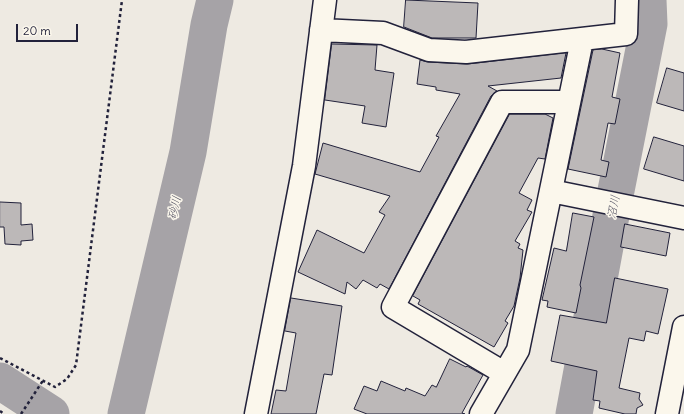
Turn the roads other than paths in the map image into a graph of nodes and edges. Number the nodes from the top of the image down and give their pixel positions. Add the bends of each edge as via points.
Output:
1 (325, 0) edge
2 (627, 0) edge
3 (321, 30) junction
4 (582, 40) junction
5 (569, 102) junction
6 (551, 191) junction
7 (684, 218) edge
8 (684, 327) edge
9 (504, 373) junction
10 (256, 414) edge
11 (481, 414) edge
12 (666, 414) edge

1 - 3 street
2 - 4 street via 626,34
3 - 4 street via 383,33 429,50 466,52
3 - 10 street via 304,166
4 - 5 street
5 - 6 street
5 - 9 street via 502,102 393,308
6 - 7 street
6 - 9 street via 518,350
8 - 12 street
9 - 11 street

